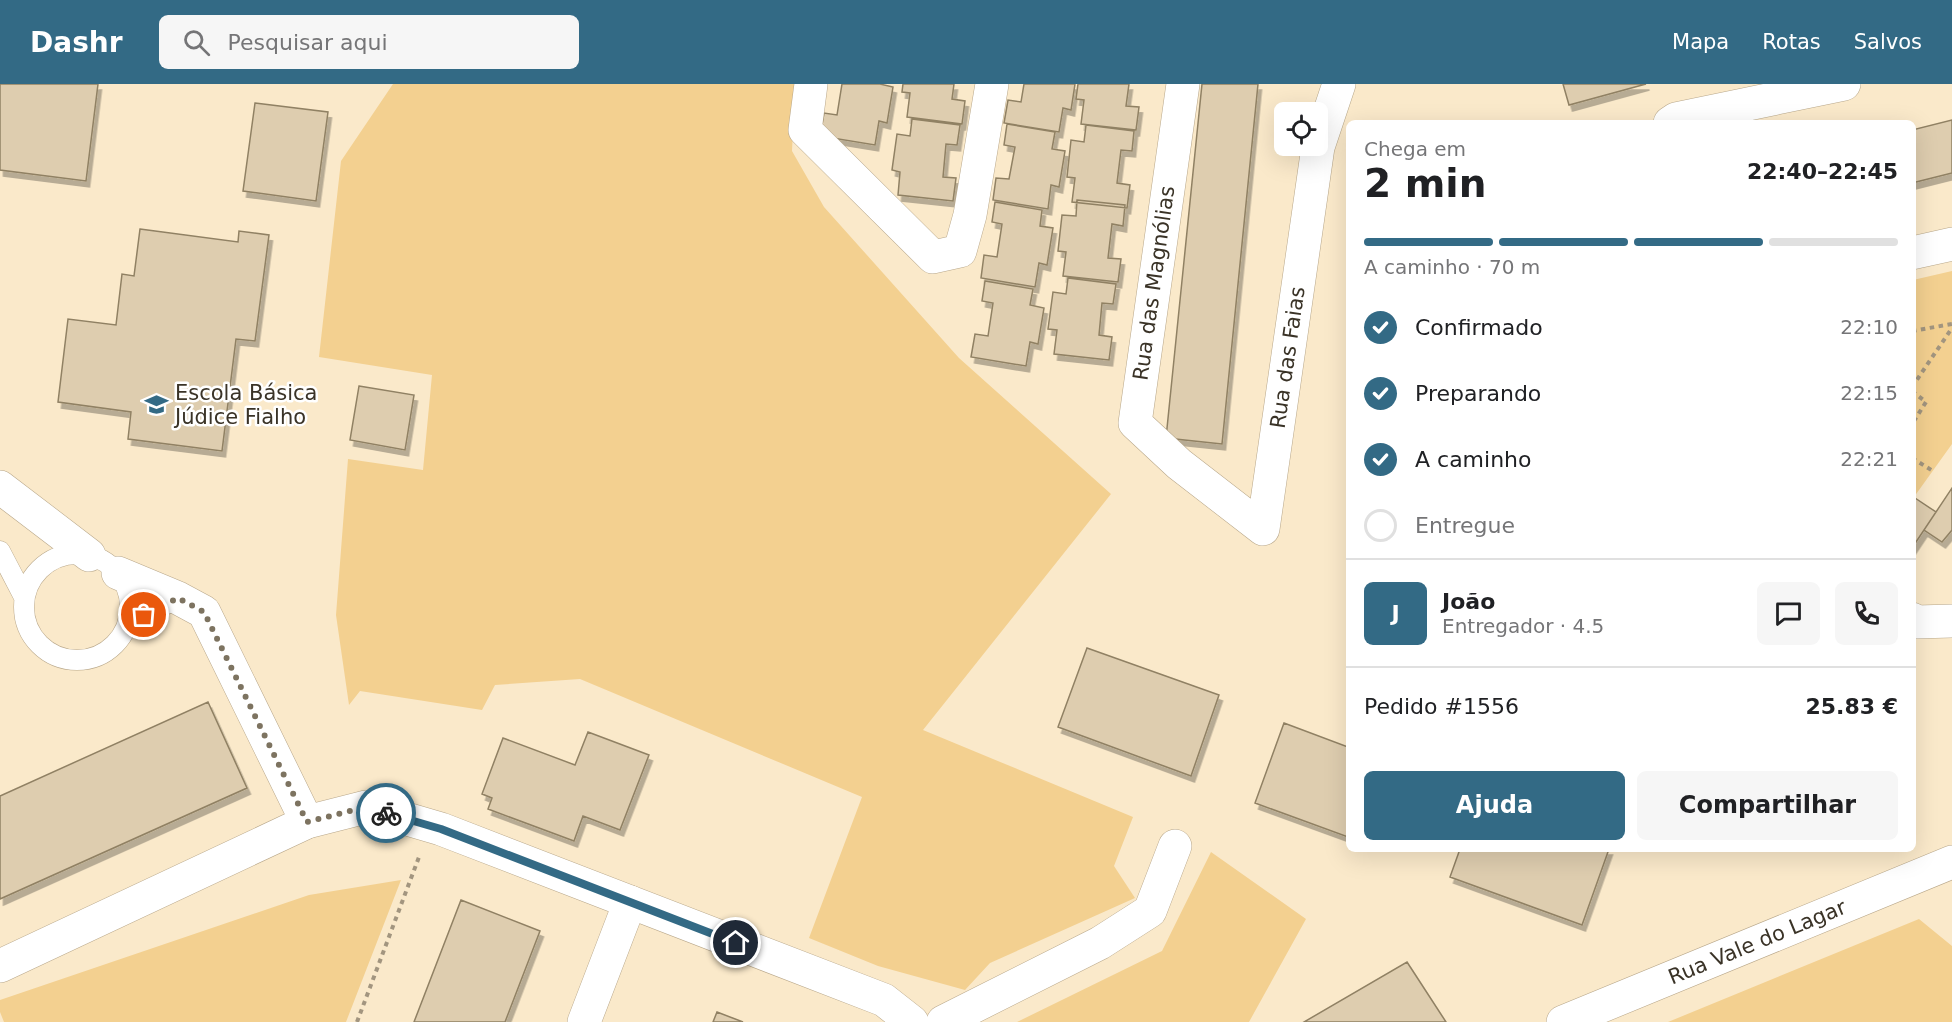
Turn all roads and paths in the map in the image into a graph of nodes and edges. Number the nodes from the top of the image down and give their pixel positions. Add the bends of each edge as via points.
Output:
1 (811, 84) edge
2 (992, 84) edge
3 (1183, 84) edge
4 (1339, 84) edge
5 (1844, 84) edge
6 (1799, 88) edge
7 (1674, 120) edge
8 (1952, 244) edge
9 (1916, 253) edge
10 (1952, 326) edge
11 (1916, 330) edge
12 (1916, 383) edge
13 (1916, 393) edge
14 (1916, 418) edge
15 (1916, 460) edge
16 (1179, 464) joint
17 (1933, 471) dead end
18 (0, 487) edge
19 (0, 551) edge
20 (89, 555) junction
21 (118, 573) junction
22 (24, 597) junction
23 (178, 598) junction
24 (1916, 621) edge
25 (1952, 621) edge
26 (128, 624) junction
27 (307, 822) junction
28 (431, 825) junction
29 (1175, 846) dead end
30 (1952, 862) edge
31 (630, 902) junction
32 (0, 966) edge
33 (357, 1022) edge
34 (584, 1022) edge
35 (912, 1022) edge
36 (943, 1022) edge
37 (1563, 1022) edge

1 - 2 street via 805,130 933,257 960,251 970,215
3 - 16 street, Rua das Magnólias via 1135,423
4 - 16 street, Rua das Faias via 1318,147 1263,529
5 - 6 street
6 - 7 street
8 - 9 street
10 - 11 path
10 - 12 path
13 - 14 path via 1926,402
15 - 17 path
18 - 20 street
19 - 22 lane
20 - 21 lane via 105,561
20 - 22 lane via 55,558 40,567
21 - 23 street
21 - 26 lane via 127,589
22 - 26 lane via 29,632 55,656 90,659 106,651
23 - 26 lane
23 - 27 street via 204,612
24 - 25 street
27 - 28 street via 366,807
27 - 32 street
28 - 31 street
28 - 33 path
29 - 36 street via 1150,911 1100,943
30 - 37 street, Rua Vale do Lagar
31 - 34 street
31 - 35 street via 884,1000

